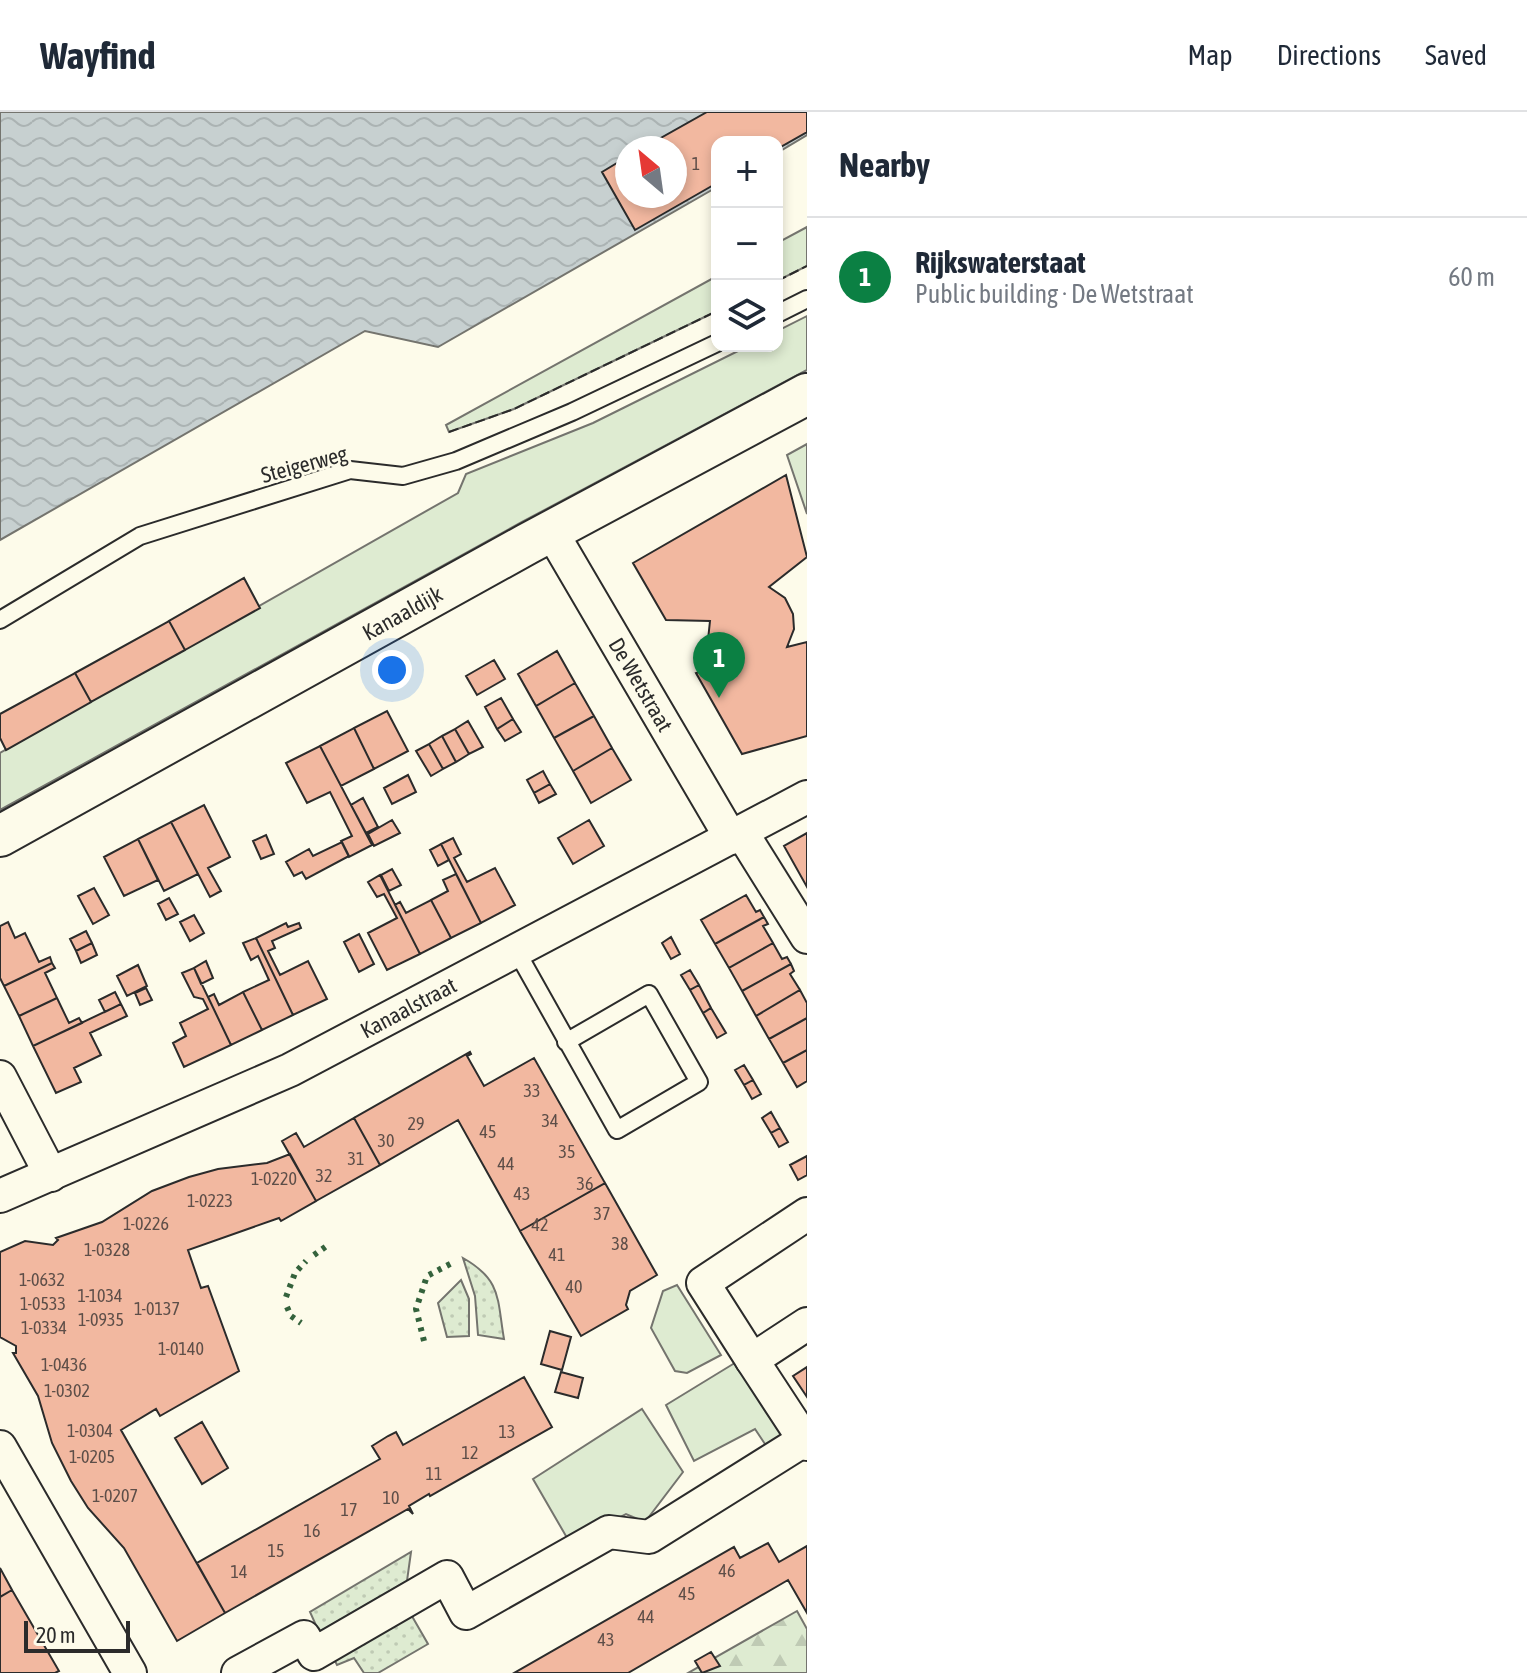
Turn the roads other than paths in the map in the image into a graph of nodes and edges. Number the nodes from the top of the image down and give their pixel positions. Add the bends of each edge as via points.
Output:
1 (807, 299) edge
2 (783, 311) edge
3 (711, 346) edge
4 (807, 394) edge
5 (551, 531) junction
6 (0, 620) edge
7 (807, 797) edge
8 (0, 836) edge
9 (736, 836) junction
10 (807, 937) edge
11 (517, 952) junction
12 (566, 1042) junction
13 (0, 1077) edge
14 (51, 1175) junction
15 (0, 1196) edge
16 (807, 1214) edge
17 (807, 1324) edge
18 (752, 1360) junction
19 (806, 1442) edge
20 (0, 1447) edge
21 (130, 1673) edge
22 (238, 1673) edge

1 - 2 lane
3 - 6 lane, Steigerweg via 456,461 403,476 350,470 140,536
4 - 5 street, Kanaaldijk
5 - 8 street, Kanaaldijk
5 - 9 street, De Wetstraat
7 - 9 street, Kanaalstraat
9 - 10 street, De Wetstraat
9 - 11 street, Kanaalstraat
11 - 12 lane
11 - 14 street, Kanaalstraat via 290,1070
12 - 12 lane via 617,1130 699,1082 649,994
13 - 14 street
14 - 15 street, Kanaalstraat
16 - 18 street via 703,1283
17 - 18 street
18 - 19 street
19 - 22 street via 649,1537 609,1532 466,1613 447,1577 314,1654 304,1637
20 - 21 street

